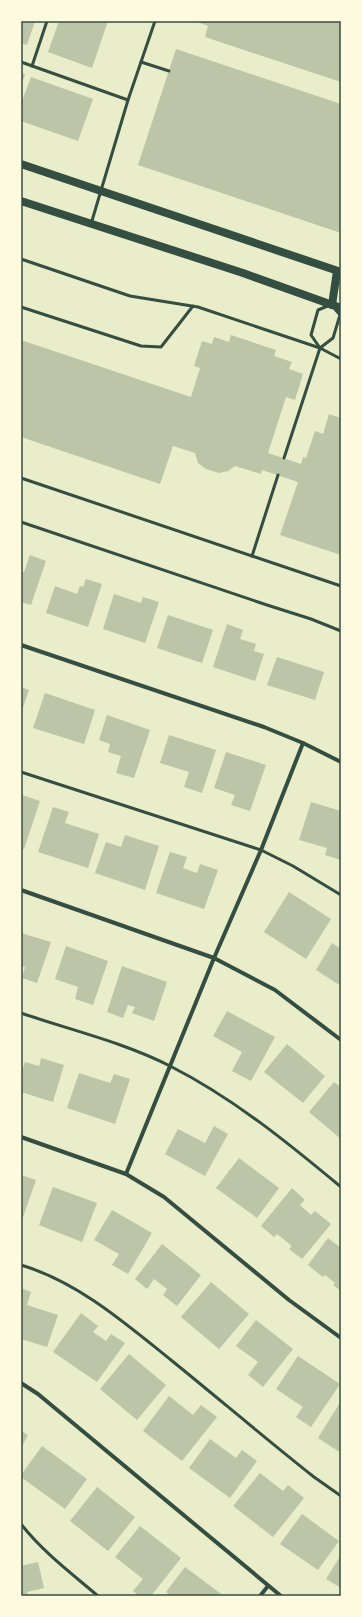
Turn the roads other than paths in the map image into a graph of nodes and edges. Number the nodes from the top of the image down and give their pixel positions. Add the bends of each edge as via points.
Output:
1 (47, 21) edge
2 (155, 21) edge
3 (21, 62) edge
4 (141, 62) junction
5 (32, 66) junction
6 (169, 71) dead end
7 (128, 100) junction
8 (21, 164) edge
9 (100, 192) junction
10 (21, 200) edge
11 (90, 224) junction
12 (21, 259) edge
13 (339, 272) edge
14 (332, 305) junction
15 (193, 306) junction
16 (21, 307) edge
17 (341, 308) edge
18 (320, 348) junction
19 (341, 359) edge
20 (284, 458) dead end
21 (278, 475) dead end
22 (21, 478) edge
23 (21, 522) edge
24 (252, 556) junction
25 (341, 586) edge
26 (341, 631) edge
27 (21, 645) edge
28 (303, 743) junction
29 (341, 762) edge
30 (21, 772) edge
31 (261, 850) junction
32 (21, 890) edge
33 (341, 895) edge
34 (214, 958) junction
35 (21, 1013) edge
36 (341, 1040) edge
37 (170, 1066) junction
38 (21, 1137) edge
39 (126, 1174) junction
40 (341, 1187) edge
41 (21, 1264) edge
42 (341, 1338) edge
43 (21, 1383) edge
44 (341, 1496) edge
45 (21, 1524) edge
46 (268, 1586) junction
47 (98, 1596) edge
48 (260, 1596) edge
49 (281, 1596) edge

1 - 5 lane
2 - 4 lane
3 - 5 lane
4 - 6 lane
4 - 7 lane
5 - 7 lane
7 - 9 lane
8 - 9 main road
9 - 11 lane
9 - 13 main road
10 - 11 main road
11 - 14 main road via 243,273
12 - 15 lane via 130,296
13 - 14 main road
14 - 17 main road
14 - 18 lane via 340,316 333,338
14 - 18 lane via 318,310 311,335
15 - 16 lane via 161,347 141,346
15 - 18 lane
18 - 19 lane
18 - 20 lane
21 - 24 lane
22 - 24 lane
23 - 26 lane
24 - 25 lane
27 - 28 street via 264,727
28 - 29 street
28 - 31 street
30 - 31 lane
31 - 33 lane
31 - 34 street
32 - 34 street
34 - 36 street via 275,990
34 - 37 street
35 - 37 lane via 135,1051
37 - 39 street
37 - 40 lane via 225,1097
38 - 39 street
39 - 42 street via 164,1197 289,1300
41 - 44 lane via 43,1271 95,1301
43 - 46 street via 38,1394
45 - 47 lane via 49,1554
46 - 48 street
46 - 49 street

